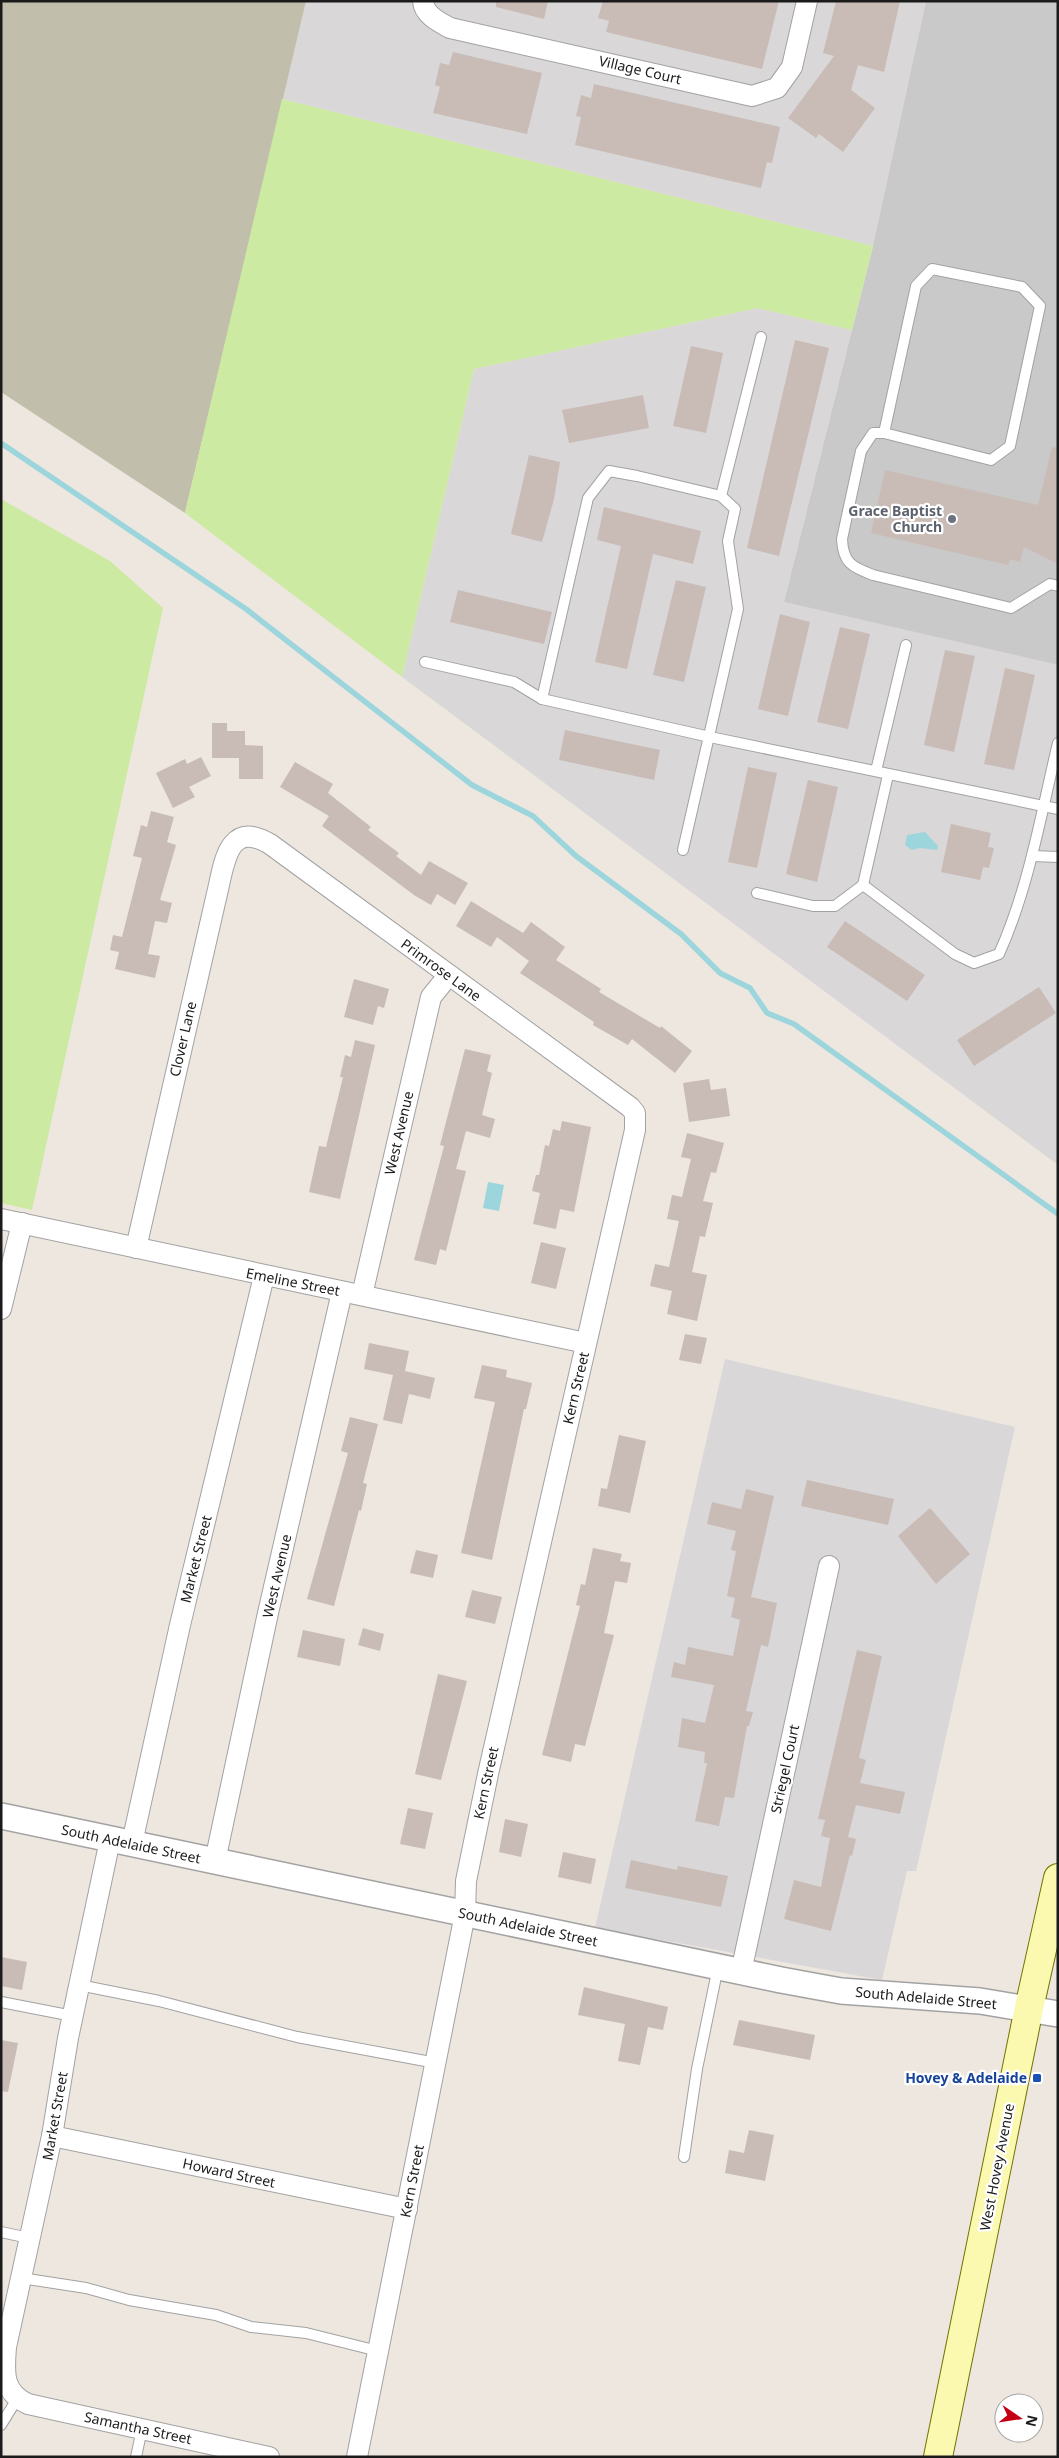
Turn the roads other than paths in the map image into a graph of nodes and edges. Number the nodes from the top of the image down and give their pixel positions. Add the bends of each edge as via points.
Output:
1 (423, 1) edge
2 (807, 1) edge
3 (761, 337) dead end
4 (884, 433) junction
5 (721, 496) junction
6 (1058, 586) edge
7 (906, 645) dead end
8 (426, 662) dead end
9 (542, 699) junction
10 (710, 737) junction
11 (1058, 743) edge
12 (876, 771) junction
13 (888, 775) junction
14 (1043, 806) junction
15 (1058, 809) edge
16 (243, 837) joint
17 (683, 850) dead end
18 (1032, 856) junction
19 (1058, 857) edge
20 (863, 885) junction
21 (757, 893) dead end
22 (448, 976) junction
23 (635, 1113) joint
24 (1, 1219) edge
25 (22, 1223) junction
26 (136, 1248) junction
27 (264, 1276) junction
28 (352, 1294) junction
29 (1, 1309) edge
30 (586, 1343) junction
31 (829, 1566) dead end
32 (1, 1816) edge
33 (121, 1842) junction
34 (215, 1861) junction
35 (1058, 1878) edge
36 (465, 1914) junction
37 (729, 1969) junction
38 (79, 1985) junction
39 (1, 2002) edge
40 (1029, 2008) junction
41 (1058, 2014) edge
42 (73, 2016) junction
43 (436, 2063) junction
44 (52, 2136) junction
45 (684, 2157) dead end
46 (406, 2209) junction
47 (1, 2232) edge
48 (29, 2238) junction
49 (21, 2278) junction
50 (378, 2351) junction
51 (3, 2354) edge
52 (10, 2396) edge
53 (1, 2425) edge
54 (142, 2429) junction
55 (136, 2457) edge
56 (269, 2457) edge
57 (356, 2457) edge
58 (938, 2457) edge

1 - 2 street, Village Court via 423,7 434,20 450,28 752,96 777,88 792,66
3 - 5 lane
4 - 4 lane via 916,286 932,269 1022,286 1040,306 1010,446 992,460
4 - 6 lane via 873,433 861,451 842,539 842,553 853,567 873,575 1012,608 1050,584
5 - 9 lane via 609,471 588,498
5 - 10 lane via 735,509 728,541 738,609
7 - 12 lane
8 - 9 lane via 514,682
9 - 10 lane
10 - 12 lane
10 - 17 lane
11 - 14 lane
12 - 13 lane
13 - 14 lane
13 - 20 lane
14 - 15 lane
14 - 18 lane
16 - 22 street, Primrose Lane via 259,838 270,844
16 - 26 street, Clover Lane via 234,841 229,850 216,898
18 - 19 lane
18 - 20 lane via 999,954 974,963 955,954
20 - 21 lane via 834,906 813,906
22 - 23 street, Primrose Lane
22 - 28 street, West Avenue via 431,998
23 - 30 street, Kern Street via 635,1130
24 - 25 street, Emeline Street
25 - 26 street, Emeline Street
25 - 29 street
26 - 27 street, Emeline Street
27 - 28 street, Emeline Street
27 - 33 street, Market Street via 180,1626
28 - 30 street, Emeline Street
28 - 34 street, West Avenue via 268,1613
30 - 36 street, Kern Street via 488,1774 466,1881
31 - 37 street, Striegel Court
32 - 33 street, South Adelaide Street
33 - 34 street, South Adelaide Street
33 - 38 street, Market Street
34 - 36 street, South Adelaide Street
35 - 40 main road, West Hovey Avenue
36 - 37 street, South Adelaide Street
36 - 43 street, Kern Street
37 - 40 street, South Adelaide Street via 841,1991 980,2001
37 - 45 lane via 697,2069
38 - 42 street, Market Street
38 - 43 lane via 159,2001 297,2037
39 - 42 lane
40 - 41 street, South Adelaide Street
40 - 58 main road, West Hovey Avenue
42 - 44 street, Market Street
43 - 46 street, Kern Street
44 - 46 street, Howard Street
44 - 48 street, Market Street
46 - 50 street, Kern Street
47 - 48 lane
48 - 49 street, Market Street
49 - 50 lane via 86,2288 130,2300 216,2315 251,2327 306,2333
49 - 51 street, Market Street
50 - 57 street, Kern Street
51 - 52 street, Market Street
52 - 53 lane
52 - 54 street, Samantha Street via 28,2404
54 - 55 lane
54 - 56 street, Samantha Street

